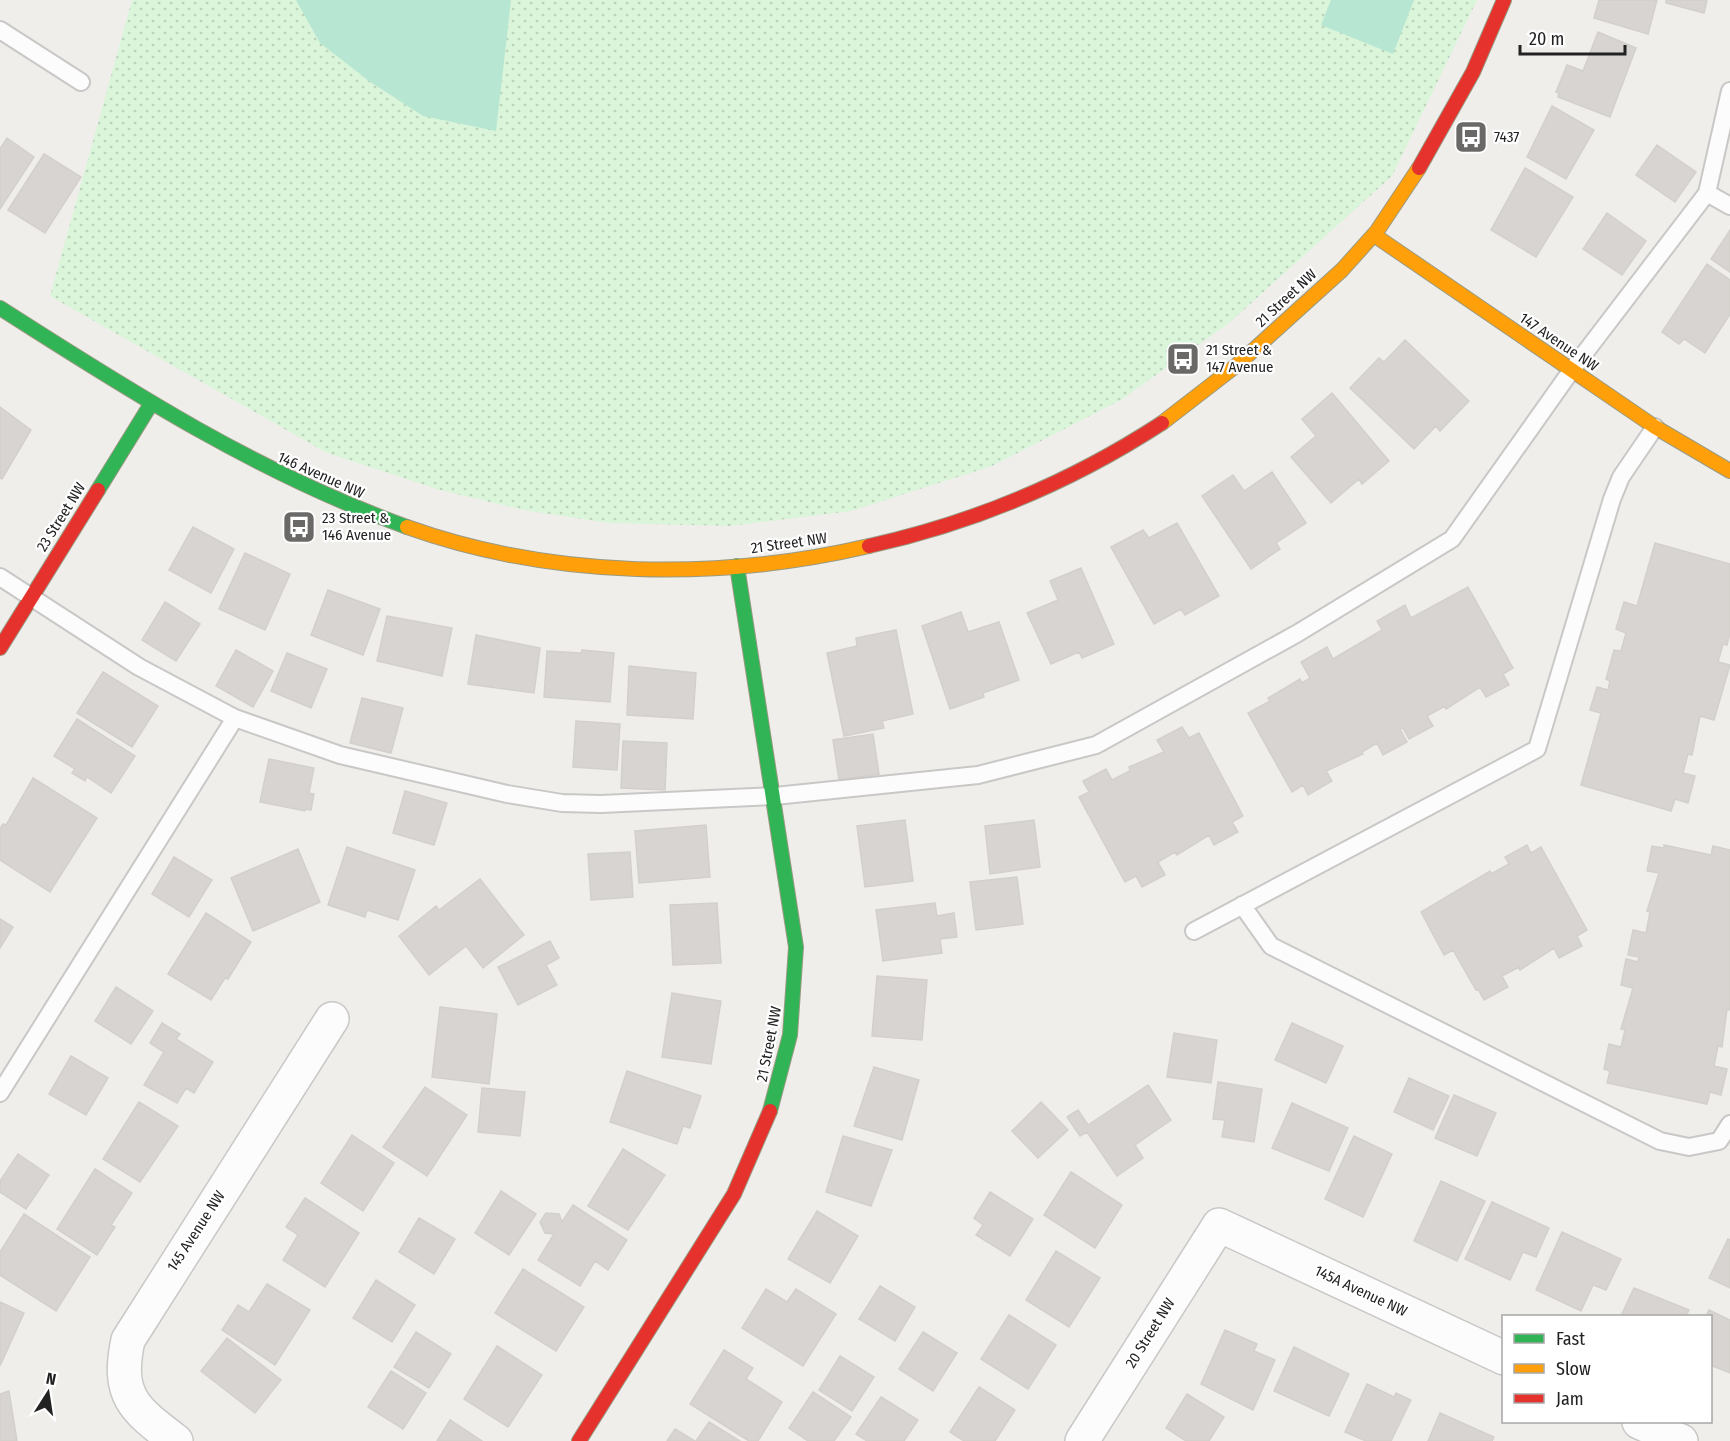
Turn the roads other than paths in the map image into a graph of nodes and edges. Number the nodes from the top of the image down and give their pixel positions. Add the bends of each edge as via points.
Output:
1 (1504, 0) edge
2 (0, 30) edge
3 (81, 82) dead end
4 (1730, 91) edge
5 (1707, 193) junction
6 (1730, 206) edge
7 (1374, 235) junction
8 (0, 308) edge
9 (1571, 371) junction
10 (151, 404) junction
11 (1655, 427) junction
12 (1730, 471) edge
13 (737, 566) junction
14 (0, 577) edge
15 (31, 597) junction
16 (0, 648) edge
17 (235, 718) junction
18 (775, 796) junction
19 (1242, 905) junction
20 (1194, 931) dead end
21 (332, 1019) dead end
22 (0, 1094) edge
23 (1730, 1124) edge
24 (1219, 1225) joint
25 (1502, 1358) edge
26 (1641, 1423) edge
27 (176, 1441) edge
28 (579, 1441) edge
29 (1082, 1441) edge
30 (1681, 1441) edge

1 - 7 street, 21 Street NW via 1453,112
2 - 3 lane
4 - 5 lane
5 - 6 lane
5 - 9 lane
7 - 9 street, 147 Avenue NW
7 - 13 street, 21 Street NW via 1311,299 1205,393 1148,433 1096,462 1029,496 948,526 808,559
8 - 10 street, 146 Avenue NW
9 - 11 street, 147 Avenue NW
9 - 18 lane via 1452,538 1298,633 1096,745 978,775
10 - 13 street, 146 Avenue NW via 282,478 414,530 487,549 566,563 634,568
10 - 15 street, 23 Street NW
11 - 12 street, 147 Avenue NW
11 - 19 lane via 1620,477 1537,749
13 - 18 street, 21 Street NW
14 - 15 lane
15 - 16 street, 23 Street NW
15 - 17 lane via 139,667
17 - 18 lane via 340,755 562,803
17 - 22 lane
18 - 28 street, 21 Street NW via 796,947 790,1035 767,1123 734,1194
19 - 20 lane
19 - 23 lane via 1271,945 1660,1142 1689,1148 1719,1141
21 - 27 street, 145 Avenue NW via 128,1340 123,1380 130,1398
24 - 25 street, 145A Avenue NW
24 - 29 street, 20 Street NW
26 - 30 street

